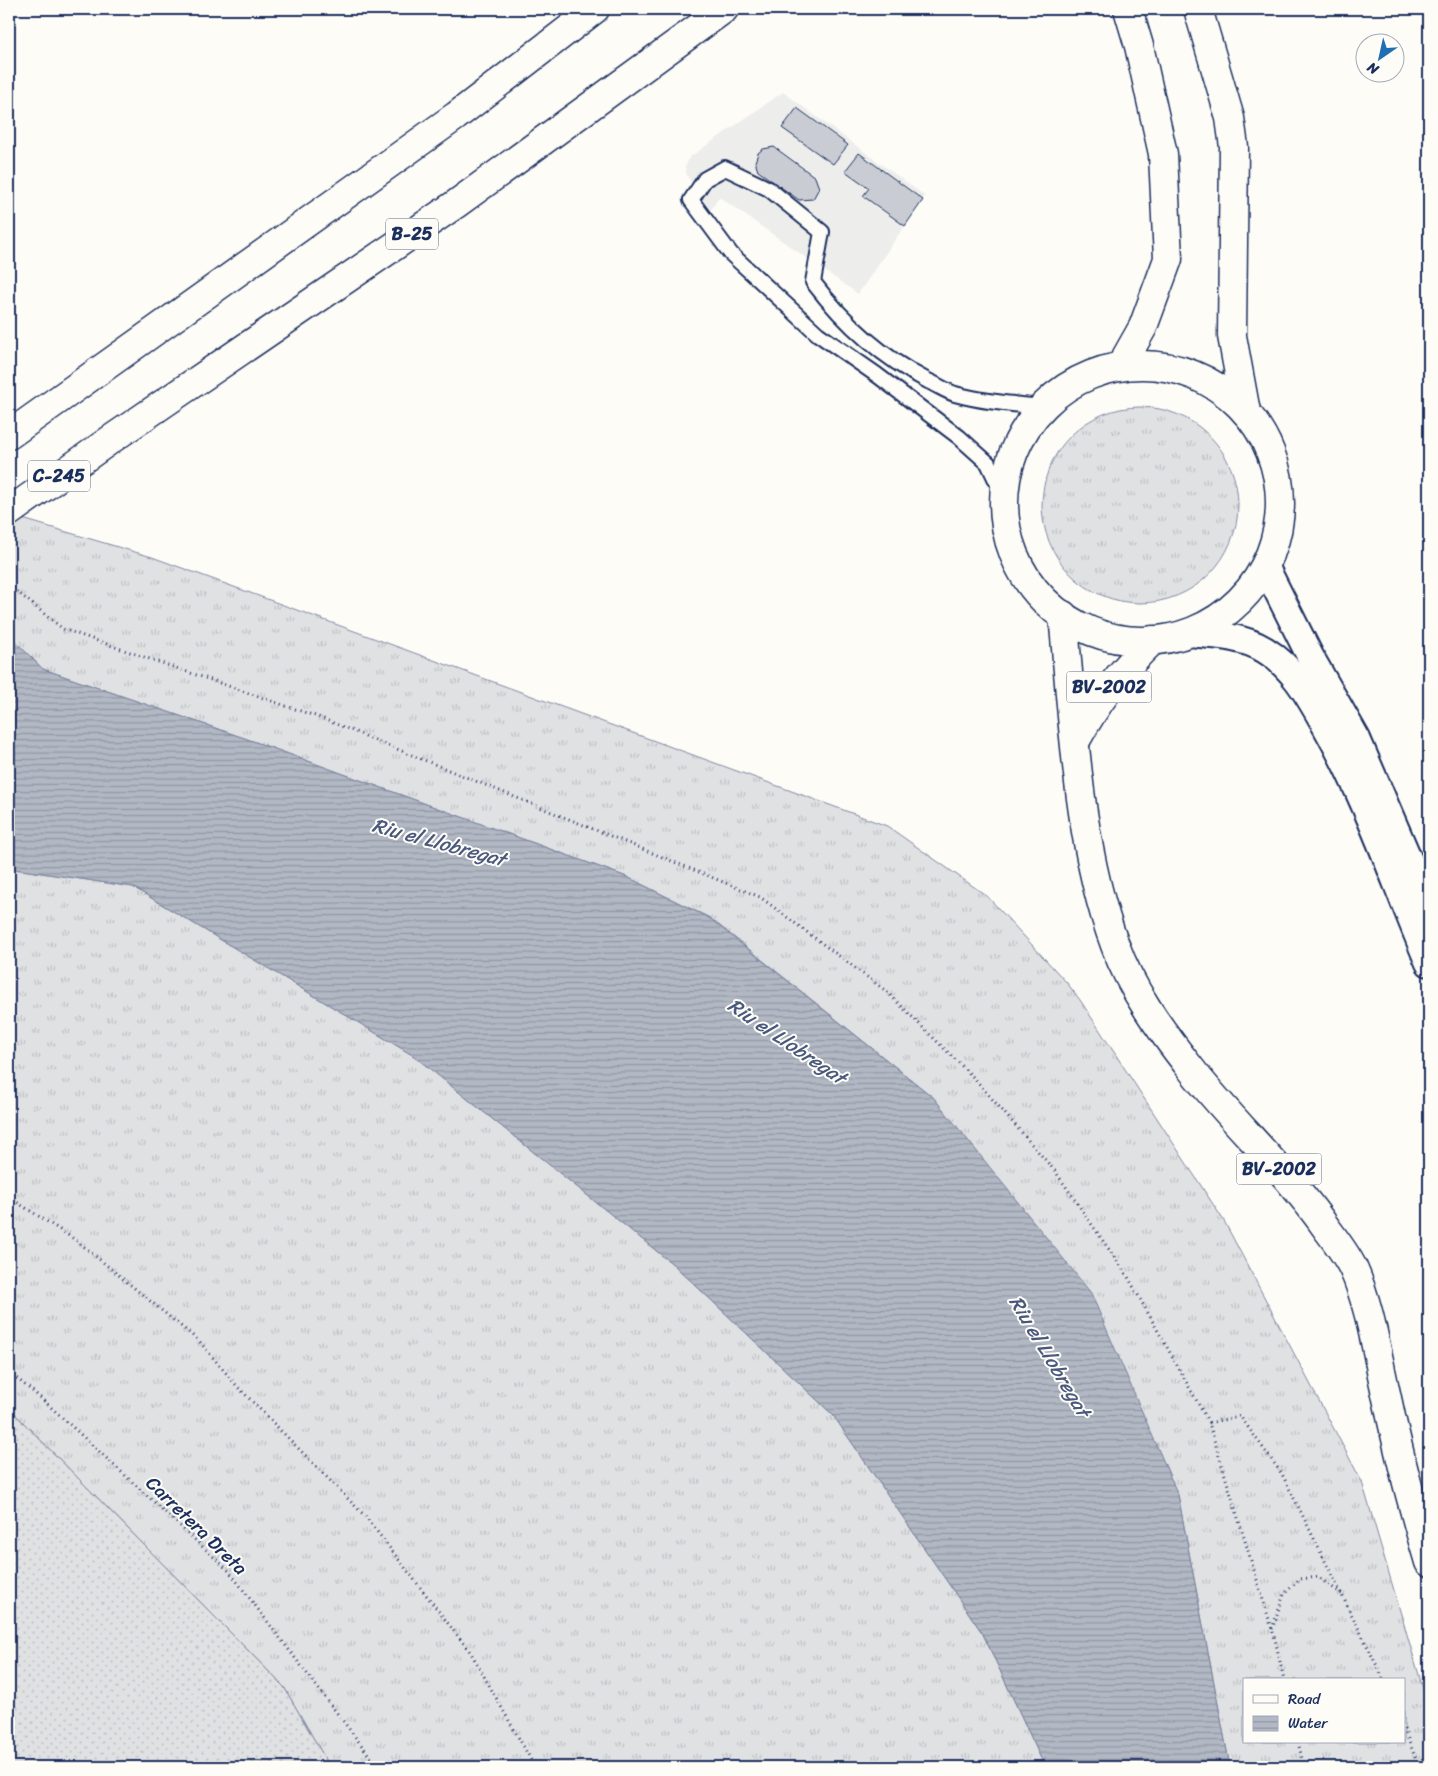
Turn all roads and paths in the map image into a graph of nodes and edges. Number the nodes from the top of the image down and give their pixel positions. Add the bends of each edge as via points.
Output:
1 (595, 9) edge
2 (735, 9) edge
3 (1128, 9) edge
4 (1198, 9) edge
5 (717, 15) edge
6 (1121, 366) junction
7 (1042, 407) junction
8 (1246, 412) junction
9 (9, 435) edge
10 (110, 440) joint
11 (1004, 497) junction
12 (9, 512) edge
13 (1265, 566) junction
14 (9, 585) edge
15 (1062, 614) junction
16 (1188, 633) junction
17 (1154, 640) junction
18 (1076, 742) junction
19 (1429, 907) edge
20 (1429, 963) edge
21 (9, 1197) edge
22 (9, 1372) edge
23 (1209, 1423) junction
24 (1429, 1562) edge
25 (1344, 1596) junction
26 (1272, 1630) junction
27 (1284, 1678) edge
28 (1383, 1678) edge
29 (1406, 1735) edge
30 (1298, 1744) edge
31 (378, 1767) edge
32 (536, 1767) edge
33 (1304, 1767) edge
34 (1419, 1767) edge

1 - 9 main road via 456,116
2 - 5 main road
3 - 6 main road via 1163,154 1168,260 1143,328
4 - 8 main road via 1230,118 1234,147 1232,336
5 - 10 main road, B-25 via 456,204
6 - 7 main road via 1078,380
6 - 8 main road via 1152,365 1182,371 1224,391
7 - 11 main road via 1017,444 1009,464
7 - 11 lane via 954,394 912,372 868,342 835,311 813,282 822,232 769,189 725,168 705,179 691,200 731,254 818,334 959,437 988,463
8 - 13 main road via 1268,447 1279,486 1278,527
10 - 12 main road, C-245
11 - 15 main road via 1009,538 1019,563 1033,586
13 - 16 main road via 1237,602 1209,623
13 - 19 street via 1357,739
14 - 23 path via 63,629 321,718 760,897 886,991 974,1078 1054,1171 1128,1277
15 - 17 main road via 1106,635
15 - 18 main road, BV-2002
16 - 17 main road
16 - 20 street via 1231,637 1264,649 1288,668 1301,684 1348,765
17 - 18 main road, BV-2002 via 1103,694
18 - 24 main road, BV-2002 via 1087,837 1105,915 1115,947 1136,988 1164,1034 1313,1208 1352,1268 1372,1330 1393,1428
21 - 32 path via 77,1241 198,1341 236,1385 365,1516 470,1653
22 - 31 path, Carretera Dreta via 229,1571
23 - 25 path via 1240,1416 1282,1474
23 - 26 path
25 - 26 path via 1318,1577 1300,1579 1284,1594
25 - 28 path
26 - 27 path
29 - 34 path
30 - 33 path

